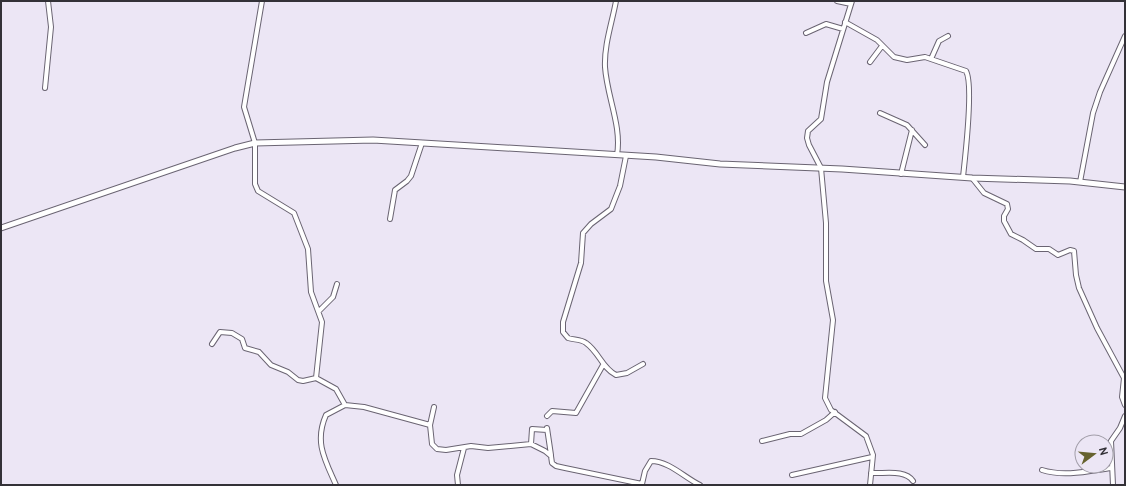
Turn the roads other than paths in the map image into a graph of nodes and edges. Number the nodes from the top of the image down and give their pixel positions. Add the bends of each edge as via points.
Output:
1 (48, 1) edge
2 (262, 1) edge
3 (616, 1) edge
4 (837, 1) edge
5 (852, 2) edge
6 (845, 22) junction
7 (843, 29) junction
8 (806, 33) dead end
9 (948, 36) dead end
10 (1125, 36) edge
11 (882, 46) junction
12 (931, 59) junction
13 (870, 62) dead end
14 (45, 88) dead end
15 (880, 113) dead end
16 (912, 130) junction
17 (255, 143) junction
18 (422, 143) junction
19 (925, 144) dead end
20 (617, 155) junction
21 (626, 156) junction
22 (822, 168) junction
23 (901, 174) junction
24 (963, 177) junction
25 (972, 178) junction
26 (1080, 182) junction
27 (1125, 187) edge
28 (390, 218) dead end
29 (1, 228) edge
30 (337, 284) dead end
31 (319, 311) junction
32 (212, 344) dead end
33 (643, 364) dead end
34 (602, 365) junction
35 (316, 378) junction
36 (345, 405) junction
37 (1125, 405) edge
38 (434, 407) dead end
39 (835, 412) junction
40 (547, 416) dead end
41 (1125, 416) edge
42 (426, 424) junction
43 (1114, 435) edge
44 (762, 441) dead end
45 (531, 444) junction
46 (464, 448) junction
47 (551, 456) junction
48 (872, 457) junction
49 (1042, 470) dead end
50 (1074, 472) edge
51 (871, 473) junction
52 (1112, 474) edge
53 (792, 475) dead end
54 (913, 481) dead end
55 (642, 484) edge
56 (698, 484) edge
57 (336, 485) edge
58 (458, 485) edge
59 (870, 485) edge
60 (1113, 485) edge

1 - 14 street via 51,27
2 - 17 street via 244,107
3 - 20 street via 605,68 617,130
4 - 5 street
5 - 6 street
6 - 7 street
6 - 11 street via 877,40
7 - 8 street via 826,24
7 - 22 street via 827,82 821,119 807,134 811,151
9 - 12 street via 939,41
10 - 26 street via 1093,113
11 - 12 street via 900,59
11 - 13 street
12 - 24 street via 956,66 967,74 967,137
15 - 16 street via 907,124
16 - 19 street
16 - 23 street
17 - 18 street via 353,140
17 - 29 street via 78,200
17 - 31 street via 255,187 292,210 296,216 308,249 312,292
18 - 20 street
18 - 28 street via 411,176 395,190
20 - 21 street
21 - 22 street via 720,164
21 - 34 street via 611,209 584,229 581,262 563,325 565,335 586,343 597,353
22 - 23 street
22 - 39 street via 826,223 826,281 833,320 825,398 826,403
23 - 24 street
24 - 25 street
25 - 26 street
25 - 37 street via 982,191 1007,204 1004,221 1011,234 1036,249 1049,249 1058,255 1074,251 1079,288 1124,378 1122,397
26 - 27 street
30 - 31 street via 333,296
31 - 35 street via 322,322
32 - 35 street via 220,332 232,333 242,339 245,348 260,352 273,367 288,372 300,381
33 - 34 street via 627,373 616,375
34 - 40 street via 576,413 552,412
35 - 36 street via 336,389
36 - 42 street via 364,407
36 - 57 street via 326,415 321,433 322,455
38 - 42 street
39 - 44 street via 801,434
39 - 48 street via 866,436
41 - 43 street
42 - 46 street via 432,442 437,448
45 - 46 street
45 - 47 street via 537,445
45 - 47 street via 532,429 547,429
46 - 58 street via 457,475
47 - 55 street via 552,463 556,466
48 - 51 street
48 - 53 street
49 - 50 street via 1051,473
51 - 54 street via 904,474 910,476
51 - 59 street
52 - 60 street
55 - 56 street via 648,464 653,461

